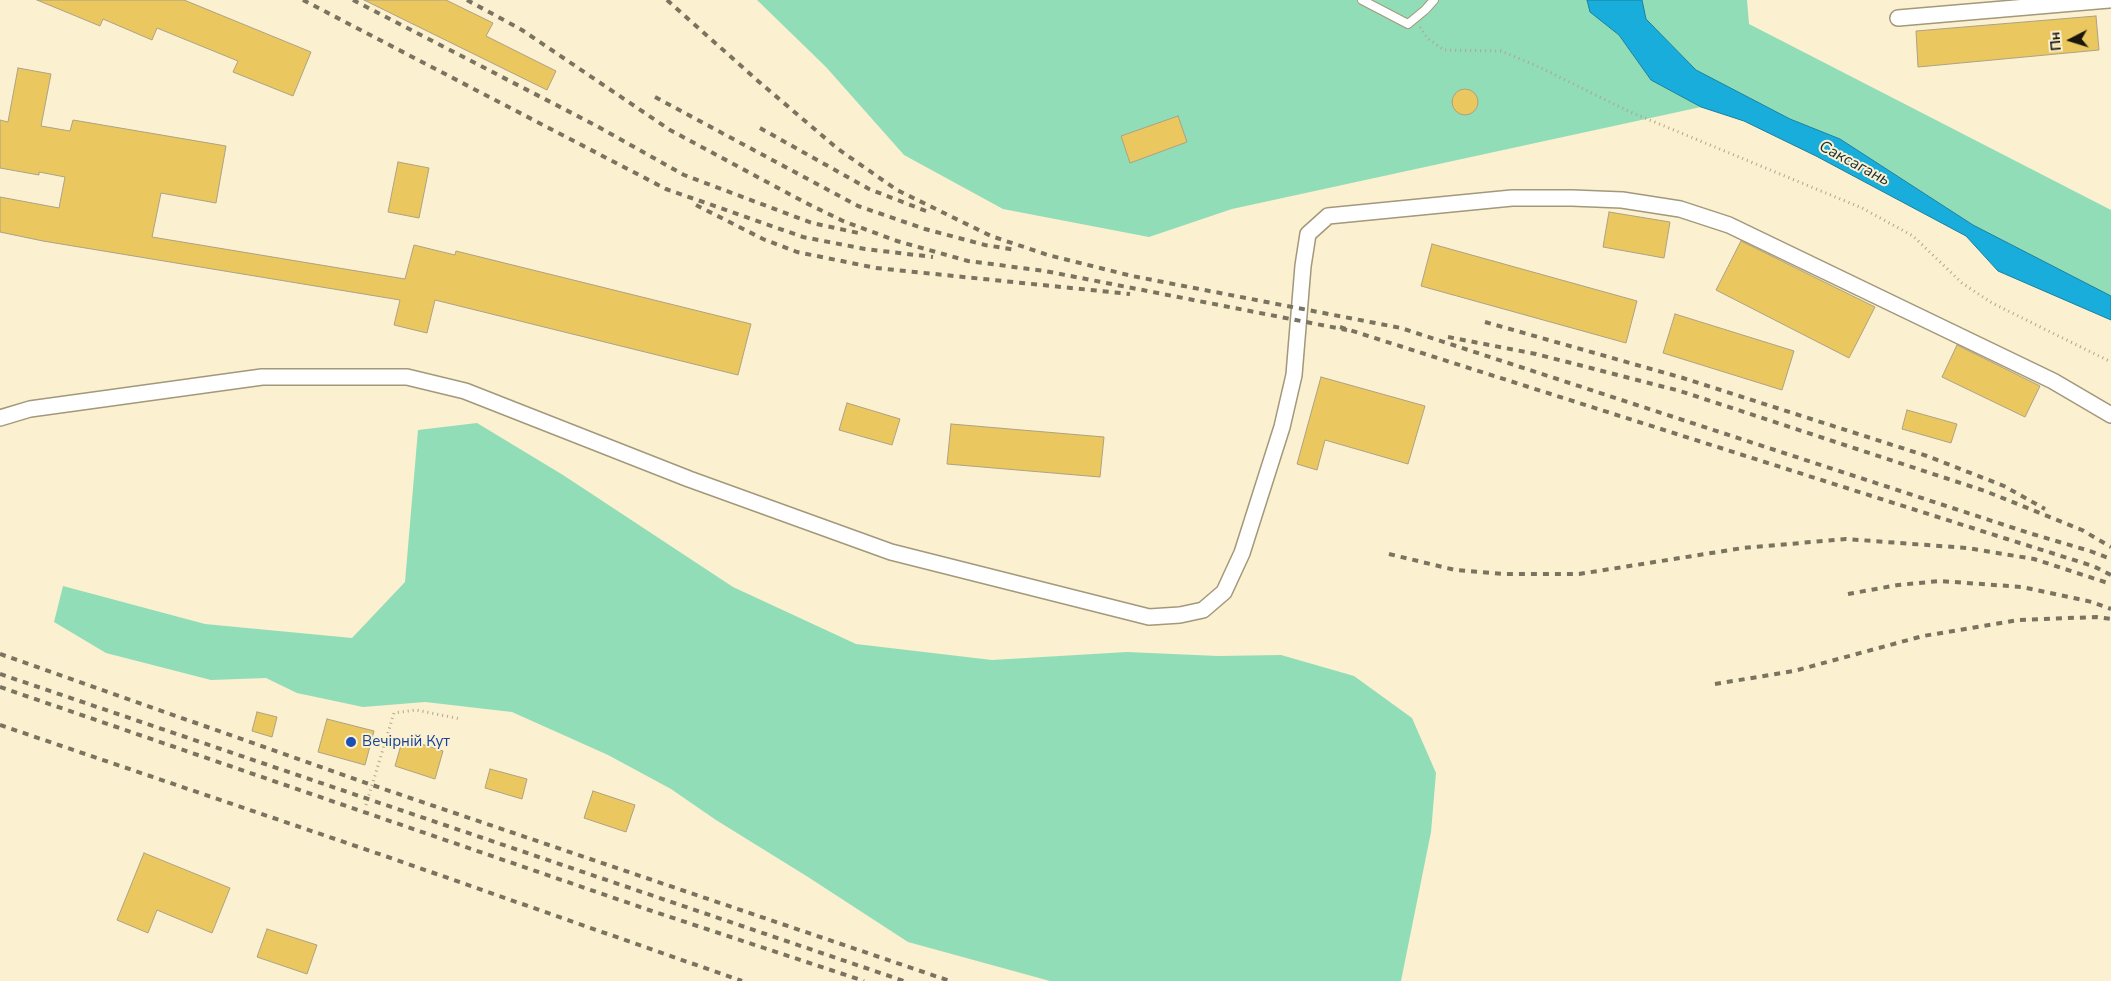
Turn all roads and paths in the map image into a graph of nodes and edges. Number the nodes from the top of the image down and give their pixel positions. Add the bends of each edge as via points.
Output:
1 (1362, 0) edge
2 (1434, 0) edge
3 (2108, 0) edge
4 (1898, 18) dead end
5 (1414, 19) junction
6 (2111, 362) edge
7 (2111, 414) edge
8 (0, 418) edge
9 (461, 719) dead end
10 (366, 805) dead end

1 - 5 lane via 1408,24
2 - 5 lane
3 - 4 street
5 - 6 path via 1427,38 1444,50 1501,52 1628,110 1862,208 1913,236 1962,283 1992,303
7 - 8 street via 2053,381 1729,225 1680,209 1622,200 1512,198 1328,216 1308,234 1294,375 1282,427 1242,553 1224,592 1203,610 1180,615 1149,617 892,552 689,479 465,391 407,377 262,377 30,409
9 - 10 path via 416,710 394,713

